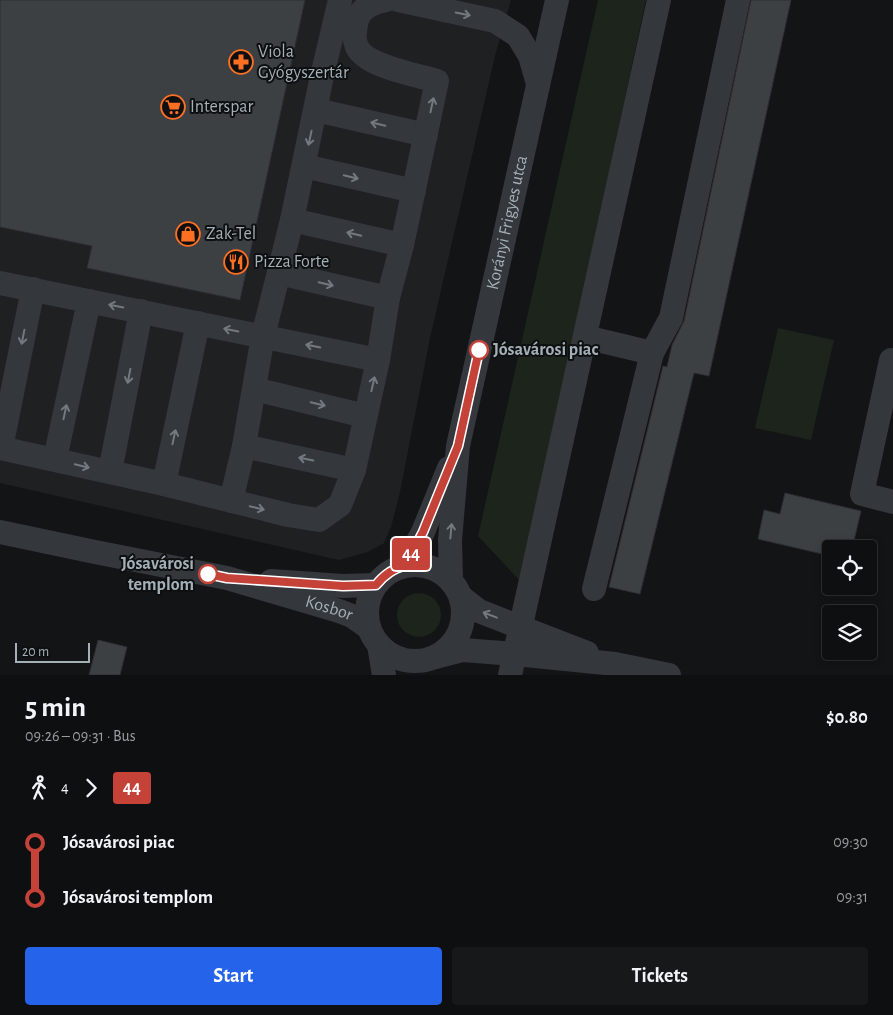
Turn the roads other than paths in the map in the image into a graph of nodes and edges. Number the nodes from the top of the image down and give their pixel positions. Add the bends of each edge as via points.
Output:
1 (340, 0) edge
2 (386, 0) edge
3 (398, 0) edge
4 (557, 0) edge
5 (659, 0) edge
6 (738, 0) edge
7 (538, 85) junction
8 (316, 110) junction
9 (426, 135) junction
10 (304, 166) junction
11 (414, 191) junction
12 (292, 220) junction
13 (402, 244) junction
14 (279, 274) junction
15 (0, 283) edge
16 (33, 289) junction
17 (388, 298) junction
18 (89, 301) junction
19 (141, 312) junction
20 (198, 323) junction
21 (263, 336) junction
22 (585, 338) junction
23 (652, 353) junction
24 (378, 360) junction
25 (891, 360) dead end
26 (254, 389) junction
27 (365, 416) junction
28 (244, 446) junction
29 (458, 446) junction
30 (0, 448) edge
31 (55, 460) junction
32 (354, 470) junction
33 (110, 472) junction
34 (164, 484) junction
35 (231, 501) junction
36 (893, 502) edge
37 (0, 532) edge
38 (406, 565) junction
39 (227, 578) junction
40 (376, 585) junction
41 (456, 588) junction
42 (594, 589) dead end
43 (521, 628) junction
44 (374, 637) junction
45 (615, 664) junction
46 (512, 665) edge
47 (430, 666) edge
48 (384, 675) edge
49 (669, 675) edge

1 - 8 street
9 -> 2 street via 437,81 374,63 361,54 356,44 356,22 362,11 371,4
3 -> 7 street via 495,20 518,36 530,56
4 - 7 street, Korányi Frigyes utca
5 - 22 street
6 - 23 street via 671,318
7 - 29 street, Korányi Frigyes utca
9 -> 8 street
8 -> 10 street
9 - 11 street
10 -> 11 street
10 - 12 street
11 - 13 street
13 -> 12 street
12 - 14 street
13 - 17 street
14 -> 17 street
14 - 21 street
15 - 16 street
16 - 18 street
16 -> 30 street
17 - 24 street
19 -> 18 street
31 -> 18 street
19 - 20 street
19 -> 33 street
21 -> 20 street
34 -> 20 street
24 -> 21 street
21 - 26 street
22 - 23 street
22 - 43 street
23 - 42 street
27 -> 24 street
25 - 36 street via 862,494
26 -> 27 street
26 - 28 street
27 - 32 street
32 -> 28 street
28 - 35 street
29 - 38 street, Korányi Frigyes utca
41 -> 29 street, Korányi Frigyes utca via 450,540
30 - 31 street
31 -> 33 street
35 -> 32 street via 319,520 340,505
33 - 34 street
34 - 35 street
37 - 39 street
38 - 40 street via 384,575
38 - 41 street via 417,564 438,570
39 - 40 street, Kosbor via 343,586
39 - 44 street, Kosbor via 352,616
40 - 44 street via 370,594 366,616
43 -> 41 street via 479,611
41 - 47 street via 464,608 460,632
43 - 45 street
43 - 46 street
44 - 47 street via 392,655
44 - 48 street
45 - 46 street
45 - 49 street
46 - 47 street via 463,650

